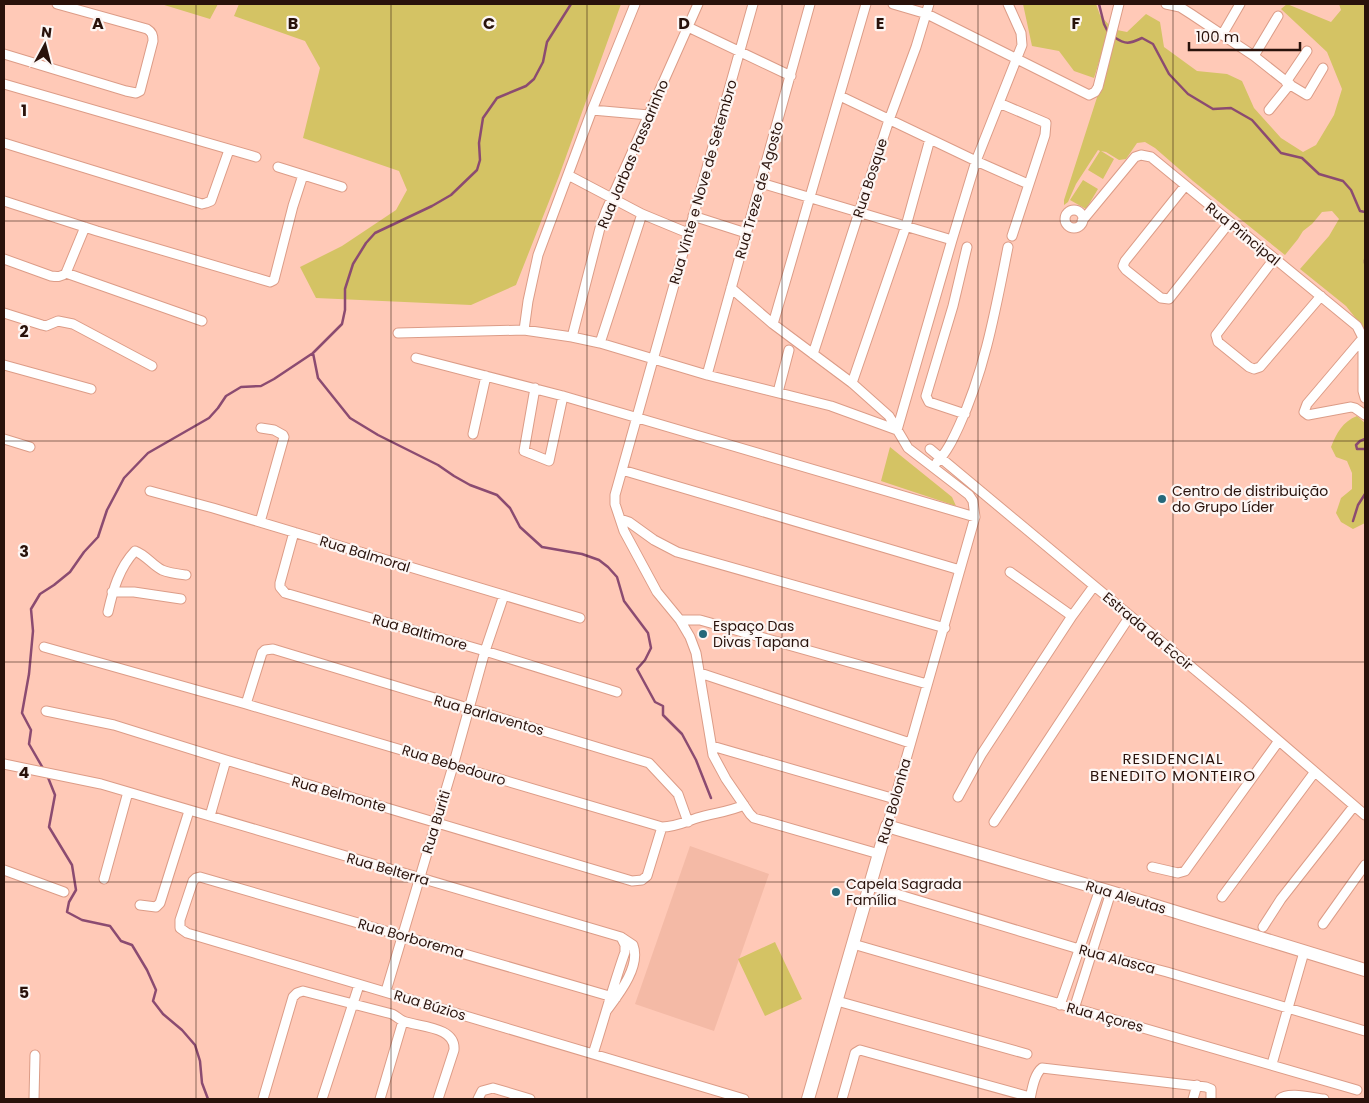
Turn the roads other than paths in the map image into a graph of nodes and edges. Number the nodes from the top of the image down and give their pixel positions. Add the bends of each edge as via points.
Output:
1 (57, 4) edge
2 (635, 4) edge
3 (698, 4) edge
4 (753, 4) edge
5 (810, 4) edge
6 (866, 4) edge
7 (893, 4) edge
8 (929, 4) edge
9 (1008, 4) edge
10 (1119, 4) edge
11 (1166, 4) edge
12 (1193, 4) edge
13 (1240, 4) edge
14 (1188, 12) junction
15 (927, 14) junction
16 (1278, 16) dead end
17 (688, 27) junction
18 (1222, 35) junction
19 (740, 51) junction
20 (1306, 51) dead end
21 (4, 54) edge
22 (1254, 56) junction
23 (1017, 60) junction
24 (1323, 68) dead end
25 (791, 76) junction
26 (1288, 83) junction
27 (4, 84) edge
28 (840, 96) junction
29 (999, 103) junction
30 (592, 110) junction
31 (1268, 110) dead end
32 (649, 115) junction
33 (889, 120) junction
34 (930, 139) junction
35 (4, 143) edge
36 (229, 150) junction
37 (256, 157) dead end
38 (976, 161) junction
39 (278, 167) dead end
40 (303, 175) junction
41 (568, 175) junction
42 (762, 183) junction
43 (1028, 184) junction
44 (1185, 186) junction
45 (342, 187) dead end
46 (809, 198) junction
47 (612, 200) junction
48 (4, 201) edge
49 (860, 212) junction
50 (642, 214) junction
51 (693, 216) junction
52 (1082, 221) dead end
53 (1229, 223) junction
54 (906, 226) junction
55 (85, 227) junction
56 (688, 233) junction
57 (746, 233) junction
58 (1012, 236) dead end
59 (952, 240) junction
60 (967, 247) dead end
61 (1008, 247) dead end
62 (4, 259) edge
63 (1274, 259) junction
64 (66, 273) junction
65 (731, 288) junction
66 (1321, 296) junction
67 (4, 313) edge
68 (202, 321) dead end
69 (773, 324) junction
70 (524, 330) junction
71 (398, 332) dead end
72 (572, 337) junction
73 (1363, 338) junction
74 (600, 344) junction
75 (789, 350) dead end
76 (813, 354) junction
77 (416, 358) dead end
78 (653, 360) junction
79 (4, 365) edge
80 (152, 366) dead end
81 (486, 376) junction
82 (707, 376) junction
83 (852, 383) junction
84 (535, 388) junction
85 (91, 389) dead end
86 (778, 392) junction
87 (562, 396) junction
88 (1365, 398) edge
89 (965, 414) junction
90 (1365, 415) edge
91 (638, 417) junction
92 (261, 428) dead end
93 (897, 430) junction
94 (473, 434) dead end
95 (4, 439) edge
96 (30, 447) dead end
97 (930, 448) dead end
98 (941, 458) junction
99 (932, 468) junction
100 (622, 470) junction
101 (150, 491) dead end
102 (618, 512) junction
103 (975, 517) junction
104 (260, 522) junction
105 (294, 532) junction
106 (960, 570) junction
107 (1010, 572) dead end
108 (186, 574) dead end
109 (1094, 586) junction
110 (112, 592) junction
111 (504, 595) junction
112 (181, 599) dead end
113 (108, 612) dead end
114 (1072, 616) junction
115 (1130, 616) junction
116 (580, 618) dead end
117 (680, 620) junction
118 (945, 628) junction
119 (44, 647) dead end
120 (485, 651) junction
121 (700, 673) junction
122 (927, 684) junction
123 (617, 692) dead end
124 (246, 704) junction
125 (469, 709) junction
126 (46, 710) dead end
127 (1278, 742) junction
128 (910, 743) junction
129 (712, 746) junction
130 (226, 760) junction
131 (4, 764) edge
132 (453, 766) junction
133 (1314, 773) junction
134 (128, 792) junction
135 (958, 797) dead end
136 (895, 799) junction
137 (744, 805) junction
138 (1354, 806) junction
139 (189, 811) junction
140 (1365, 815) edge
141 (210, 816) junction
142 (436, 822) junction
143 (688, 822) junction
144 (994, 822) dead end
145 (662, 826) junction
146 (887, 826) junction
147 (879, 854) junction
148 (1365, 865) edge
149 (1152, 867) dead end
150 (4, 870) edge
151 (419, 878) junction
152 (104, 879) dead end
153 (207, 879) joint
154 (870, 886) junction
155 (1105, 890) junction
156 (64, 892) dead end
157 (1222, 897) dead end
158 (145, 905) dead end
159 (1322, 924) dead end
160 (1263, 927) dead end
161 (402, 935) junction
162 (853, 944) junction
163 (1079, 949) junction
164 (1304, 952) junction
165 (1092, 953) junction
166 (1365, 970) edge
167 (359, 985) junction
168 (386, 991) junction
169 (612, 997) junction
170 (836, 1001) junction
171 (354, 1003) junction
172 (1060, 1005) junction
173 (1289, 1008) junction
174 (1074, 1009) junction
175 (403, 1021) junction
176 (1365, 1031) edge
177 (593, 1054) junction
178 (1027, 1054) dead end
179 (35, 1055) dead end
180 (1272, 1064) junction
181 (1197, 1085) junction
182 (1357, 1090) dead end
183 (1030, 1098) edge
184 (34, 1099) edge
185 (263, 1099) edge
186 (322, 1099) edge
187 (380, 1099) edge
188 (438, 1099) edge
189 (478, 1099) edge
190 (530, 1099) edge
191 (744, 1099) edge
192 (808, 1099) edge
193 (842, 1099) edge
194 (1193, 1099) edge
195 (1211, 1099) edge
196 (1280, 1099) edge
197 (1324, 1099) edge

1 - 21 street via 151,32 153,40 140,91 136,94
2 - 30 street
3 - 17 street, Rua Jarbas Passarinho
4 - 19 street, Rua Vinte e Nove de Setembro
5 - 25 street, Rua Treze de Agosto
6 - 28 street
7 - 15 street
8 - 15 street, Rua Bosque
9 - 23 street via 1021,32 1022,45
10 - 23 street via 1098,87 1092,94 1086,95
11 - 14 street
12 - 14 street
13 - 18 street
14 - 18 street
15 - 23 street
15 - 33 street, Rua Bosque
16 - 22 street
17 - 19 street
17 - 32 street, Rua Jarbas Passarinho
18 - 22 street
19 - 25 street
19 - 51 street, Rua Vinte e Nove de Setembro
20 - 26 street
22 - 26 street
23 - 29 street
24 - 26 street via 1307,95
25 - 42 street, Rua Treze de Agosto
26 - 31 street
27 - 36 street
28 - 33 street
28 - 46 street
29 - 38 street
29 - 43 street via 1046,123
30 - 32 street
30 - 41 street
32 - 47 street, Rua Jarbas Passarinho
33 - 34 street
33 - 49 street, Rua Bosque
34 - 38 street
34 - 54 street
35 - 36 street via 202,204 211,201
36 - 37 street
38 - 43 street
38 - 59 street
39 - 40 street
40 - 45 street
40 - 55 street via 274,280 270,282
41 - 47 street
41 - 70 street via 538,255
42 - 46 street
42 - 57 street, Rua Treze de Agosto
43 - 58 street
44 - 52 street, Rua Principal via 1151,158 1141,154 1135,157
44 - 53 street, Rua Principal
44 - 53 street via 1125,261 1123,266 1143,284 1161,298 1169,299
46 - 49 street
46 - 69 street
47 - 50 street
47 - 72 street, Rua Jarbas Passarinho via 600,228
48 - 55 street
49 - 54 street
49 - 76 street, Rua Bosque
50 - 56 street
50 - 74 street
51 - 56 street, Rua Vinte e Nove de Setembro
51 - 57 street
53 - 63 street, Rua Principal
54 - 59 street
54 - 83 street
55 - 64 street
56 - 78 street, Rua Vinte e Nove de Setembro
57 - 65 street, Rua Treze de Agosto
59 - 93 street
60 - 89 street via 926,396 929,402
61 - 89 street via 995,314
62 - 64 street via 58,278
63 - 66 street, Rua Principal
63 - 66 street via 1216,335 1218,342 1249,367 1260,367
64 - 68 street
65 - 69 street
65 - 82 street, Rua Treze de Agosto
66 - 73 street, Rua Principal via 1352,320
67 - 80 street via 46,326 58,321 73,324
69 - 76 street
70 - 71 street
70 - 72 street
72 - 74 street
73 - 88 street
73 - 90 street via 1305,408 1308,415 1350,407
74 - 78 street
75 - 86 street
76 - 83 street
77 - 81 street
78 - 82 street
78 - 91 street, Rua Vinte e Nove de Setembro
79 - 85 street
81 - 84 street
81 - 94 street
82 - 86 street
83 - 93 street via 889,416
84 - 87 street
84 - 87 street via 524,452 549,461
86 - 93 street via 831,406
87 - 91 street
89 - 98 street
91 - 100 street, Rua Vinte e Nove de Setembro
91 - 103 street
92 - 104 street via 274,430 284,438
93 - 99 street via 908,448
95 - 96 street
97 - 98 street, Estrada da Eccir
98 - 99 street
98 - 109 street, Estrada da Eccir
99 - 103 street, Rua Bolonha via 968,496
100 - 102 street, Rua Vinte e Nove de Setembro via 615,495
100 - 106 street
101 - 104 street, Rua Balmoral
102 - 117 street via 624,531 657,592
102 - 118 street via 654,540 677,552
103 - 106 street, Rua Bolonha
104 - 105 street, Rua Balmoral
105 - 111 street, Rua Balmoral
105 - 120 street, Rua Baltimore via 280,583 285,593
106 - 118 street, Rua Bolonha
107 - 114 street
108 - 110 street via 160,569 139,552 134,552
109 - 114 street
109 - 115 street, Estrada da Eccir
110 - 112 street
110 - 113 street
111 - 116 street, Rua Balmoral
111 - 120 street, Rua Buriti
114 - 135 street via 981,755
115 - 127 street, Estrada da Eccir
115 - 144 street
117 - 121 street via 690,637
117 - 122 street via 700,620
118 - 122 street, Rua Bolonha
119 - 124 street, Rua Bebedouro
120 - 123 street, Rua Baltimore
120 - 125 street, Rua Buriti
121 - 128 street
121 - 129 street
122 - 128 street, Rua Bolonha
124 - 125 street, Rua Barlaventos via 262,653 274,649
124 - 132 street, Rua Bebedouro
125 - 132 street, Rua Buriti
125 - 143 street, Rua Barlaventos via 649,763 678,794
126 - 130 street, Rua Belmonte via 114,725
127 - 133 street, Estrada da Eccir
127 - 149 street via 1185,871 1178,873
128 - 136 street, Rua Bolonha
129 - 136 street
129 - 137 street via 713,755 726,779
130 - 141 street
130 - 142 street, Rua Belmonte
131 - 134 street, Rua Belterra
132 - 142 street, Rua Buriti
132 - 145 street, Rua Bebedouro
133 - 138 street, Estrada da Eccir
133 - 157 street
134 - 139 street, Rua Belterra
134 - 152 street
136 - 146 street, Rua Bolonha
137 - 143 street
137 - 147 street via 754,818
138 - 140 street, Estrada da Eccir
138 - 160 street
139 - 141 street, Rua Belterra
139 - 158 street via 160,903 156,907
141 - 151 street, Rua Belterra
142 - 145 street, Rua Belmonte via 632,881 647,876
142 - 151 street, Rua Buriti
143 - 145 street
146 - 147 street, Rua Bolonha
146 - 155 street, Rua Aleutas
147 - 154 street, Rua Bolonha
148 - 159 street
150 - 156 street
151 - 161 street, Rua Buriti
151 - 169 street, Rua Belterra via 621,937 625,952
153 - 161 street, Rua Borborema
153 - 167 street, Rua Búzios via 198,877 193,880 180,920 183,931
154 - 162 street, Rua Bolonha
154 - 163 street, Rua Alasca
155 - 163 street
155 - 164 street, Rua Aleutas
155 - 165 street
161 - 168 street, Rua Buriti
161 - 169 street, Rua Borborema
162 - 170 street, Rua Bolonha
162 - 172 street, Rua Açores
163 - 165 street, Rua Alasca
163 - 172 street
164 - 166 street, Rua Aleutas
164 - 173 street
165 - 173 street, Rua Alasca
165 - 174 street
167 - 168 street, Rua Búzios
167 - 171 street
168 - 177 street, Rua Búzios
169 - 177 street
170 - 178 street
170 - 192 street, Rua Bolonha
171 - 175 street via 392,1014
171 - 185 street via 303,991 297,993
171 - 186 street
172 - 174 street, Rua Açores
173 - 176 street, Rua Alasca
173 - 180 street
174 - 180 street, Rua Açores
175 - 187 street
175 - 188 street via 427,1026 455,1043
177 - 191 street, Rua Búzios
179 - 184 street
180 - 182 street, Rua Açores
181 - 183 street via 1042,1068
181 - 194 street
181 - 195 street via 1210,1088
183 - 193 street via 860,1050 854,1056
189 - 190 street via 482,1091 493,1088
196 - 197 street via 1291,1095

